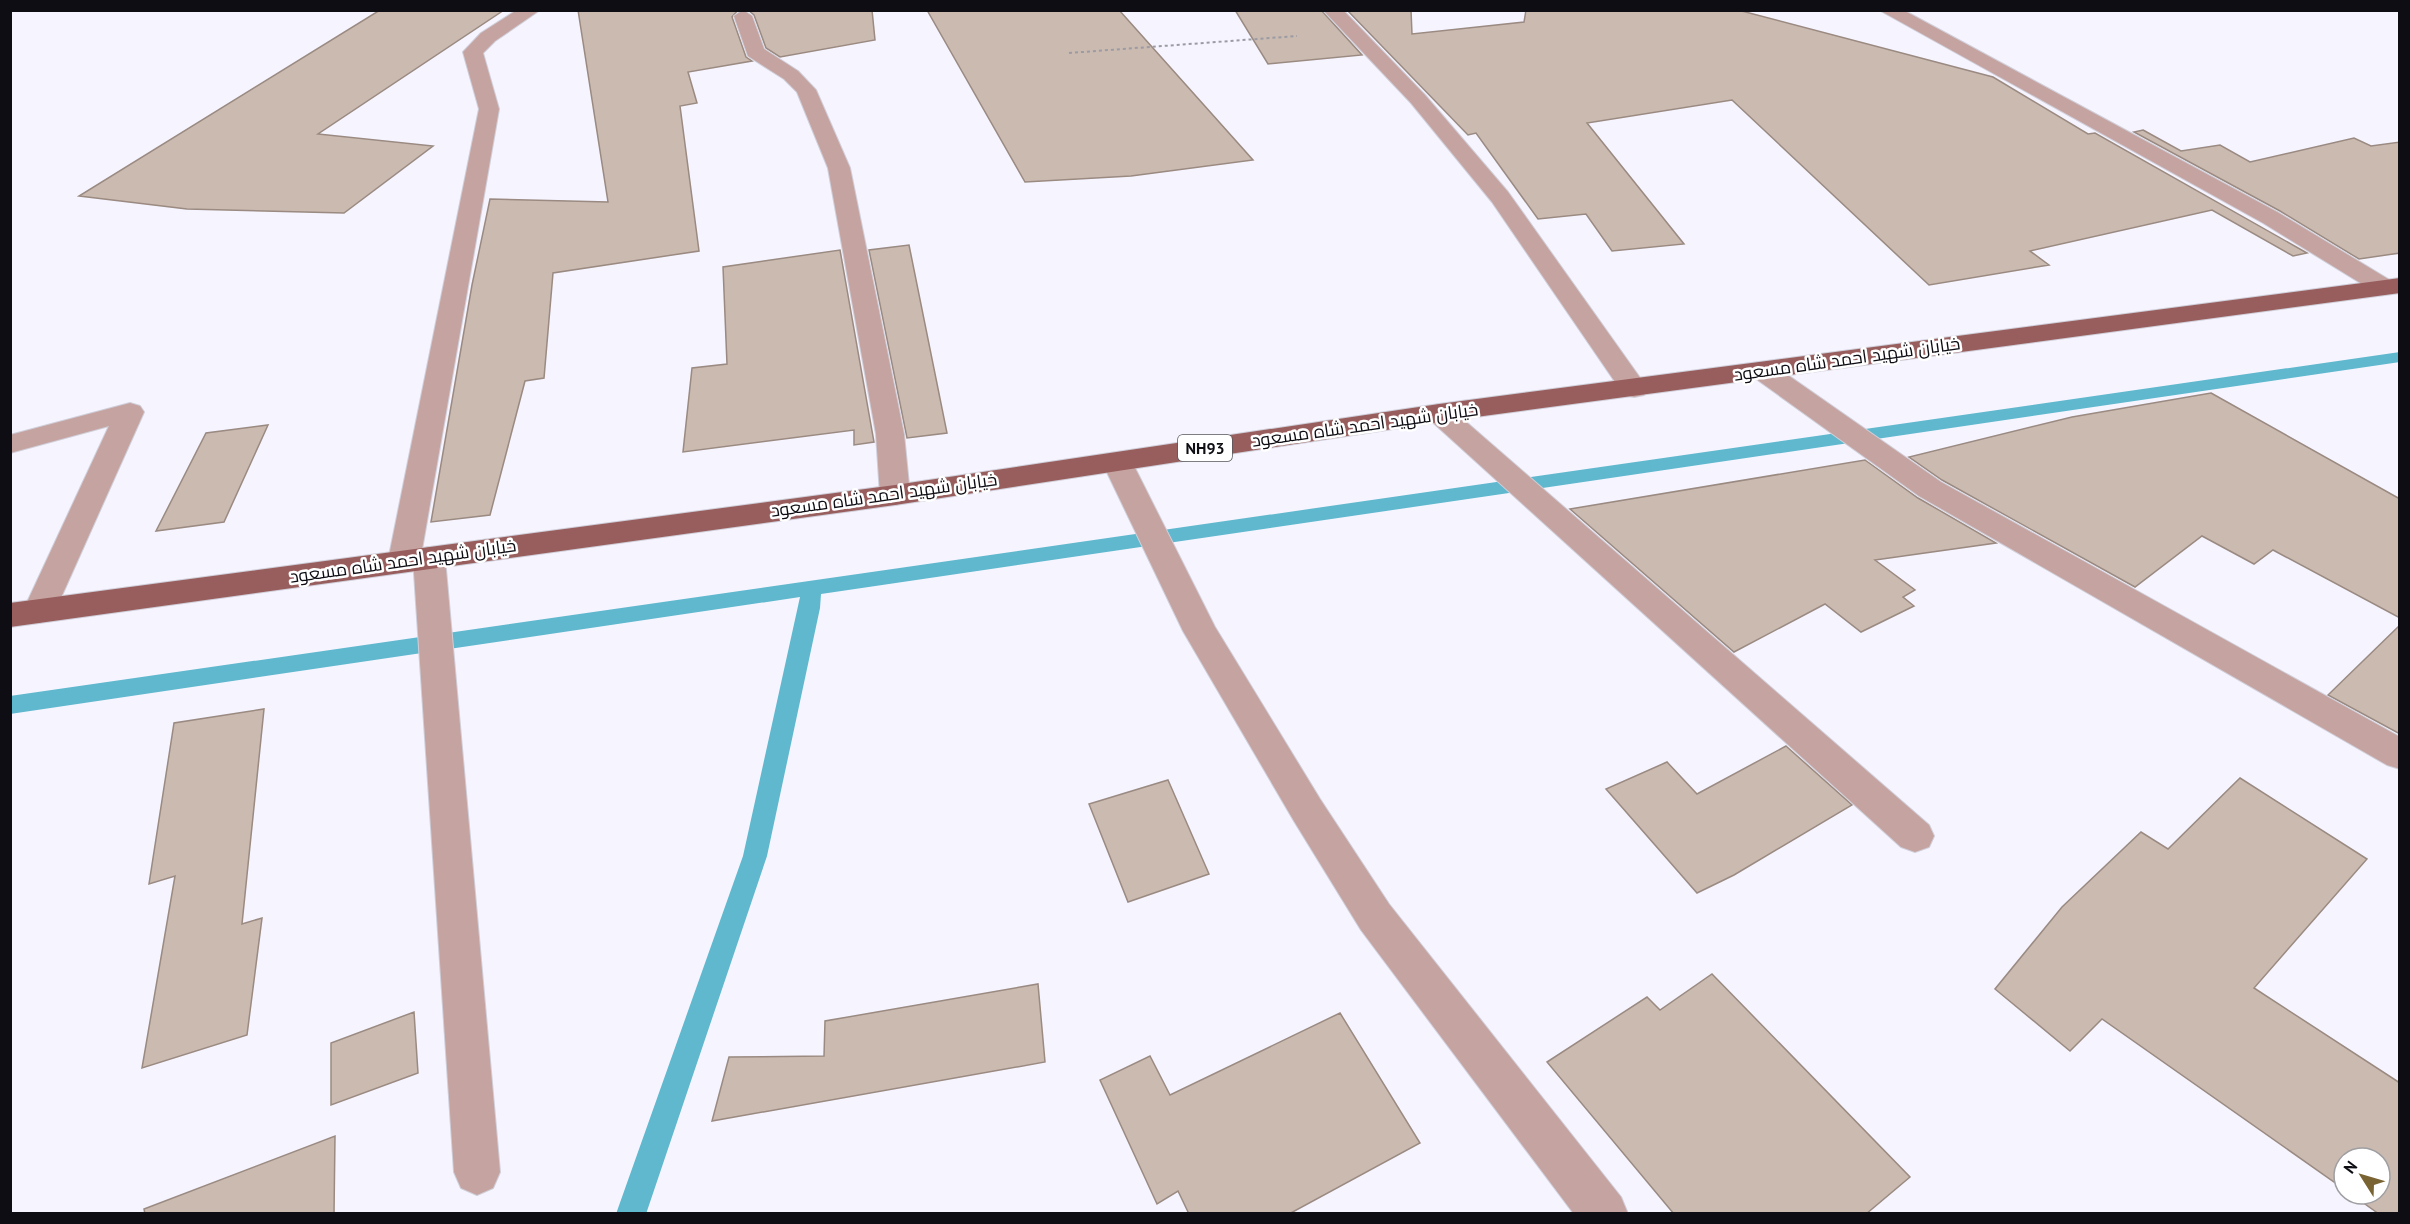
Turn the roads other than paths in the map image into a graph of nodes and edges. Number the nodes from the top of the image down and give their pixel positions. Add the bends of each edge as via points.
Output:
1 (531, 10) edge
2 (1332, 10) edge
3 (1888, 10) edge
4 (743, 16) dead end
5 (2392, 286) edge
6 (1762, 370) junction
7 (1634, 389) junction
8 (1439, 413) junction
9 (10, 444) edge
10 (1117, 462) junction
11 (895, 495) junction
12 (416, 560) junction
13 (25, 613) edge
14 (2400, 755) edge
15 (1915, 836) dead end
16 (477, 1173) dead end
17 (1604, 1214) edge

1 - 12 street via 488,37 473,52 489,109
2 - 7 street via 1418,99 1500,197
3 - 5 street
4 - 11 street via 755,52 791,75 806,90 839,168 890,434
5 - 6 main road, خیابان شهید احمد شاه مسعود / NH93
6 - 7 main road, خیابان شهید احمد شاه مسعود / NH93
6 - 14 street via 1930,489
7 - 8 main road, خیابان شهید احمد شاه مسعود / NH93
8 - 10 main road, خیابان شهید احمد شاه مسعود / NH93
8 - 15 street
9 - 13 street via 130,412
10 - 11 main road, خیابان شهید احمد شاه مسعود / NH93
10 - 17 street via 1200,631 1375,917
11 - 12 main road, خیابان شهید احمد شاه مسعود / NH93
12 - 13 main road, خیابان شهید احمد شاه مسعود / NH93
12 - 16 street

